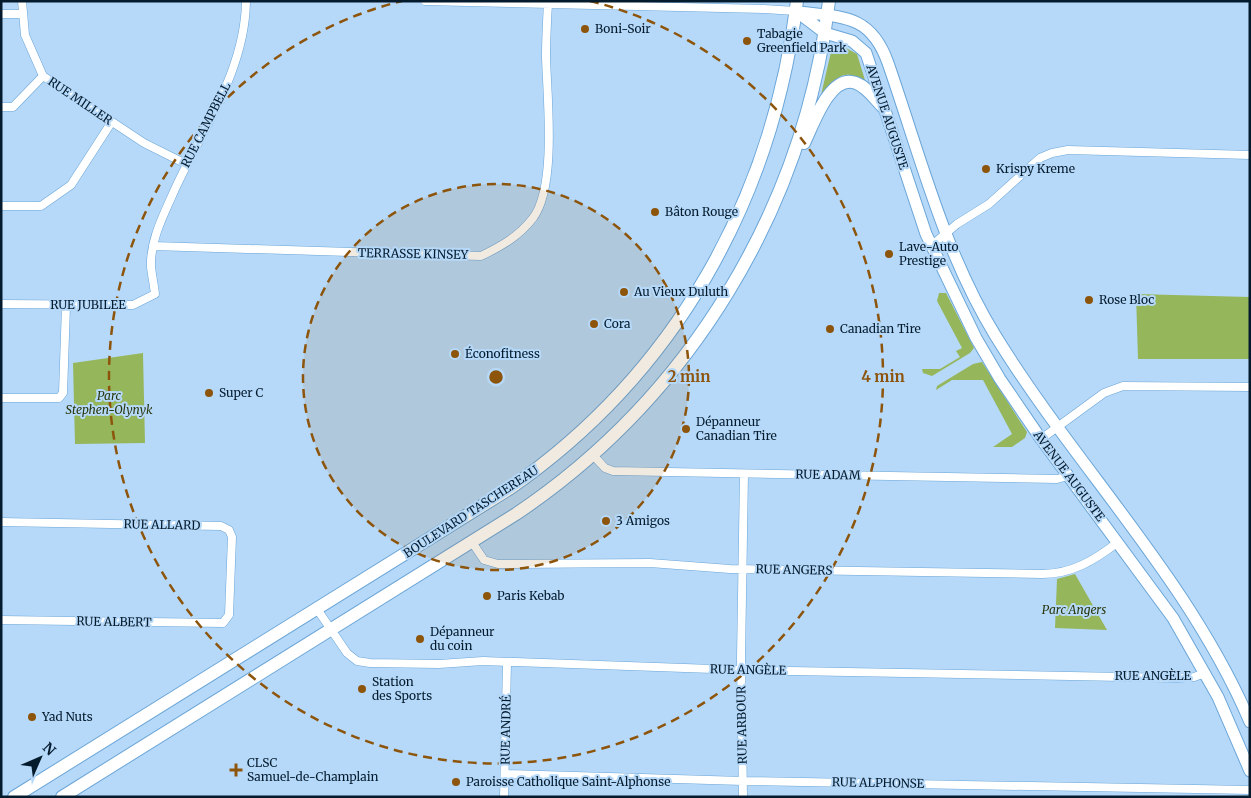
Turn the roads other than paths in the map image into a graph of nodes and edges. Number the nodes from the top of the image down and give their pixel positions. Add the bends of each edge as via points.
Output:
1 (22, 1) edge
2 (246, 1) edge
3 (425, 1) edge
4 (829, 1) edge
5 (548, 3) junction
6 (796, 6) edge
7 (1, 14) edge
8 (22, 14) junction
9 (828, 15) junction
10 (825, 33) junction
11 (43, 76) junction
12 (1, 107) edge
13 (883, 107) junction
14 (112, 123) junction
15 (1250, 155) edge
16 (186, 164) junction
17 (775, 204) junction
18 (1, 206) edge
19 (946, 233) junction
20 (153, 246) junction
21 (931, 246) junction
22 (1, 304) edge
23 (66, 306) junction
24 (1250, 387) edge
25 (1, 398) edge
26 (1056, 428) junction
27 (1041, 439) junction
28 (593, 455) junction
29 (744, 474) junction
30 (1068, 476) junction
31 (1, 522) edge
32 (472, 542) junction
33 (1118, 542) junction
34 (742, 569) junction
35 (316, 609) junction
36 (1, 620) edge
37 (226, 621) joint
38 (330, 630) junction
39 (507, 663) junction
40 (741, 670) junction
41 (1205, 673) junction
42 (1250, 722) edge
43 (1250, 772) edge
44 (506, 774) junction
45 (743, 781) junction
46 (1250, 790) edge
47 (14, 797) edge
48 (62, 797) edge
49 (504, 797) edge
50 (743, 797) edge

1 - 8 street, RUE MILLER
2 - 16 street, RUE CAMPBELL via 240,51 221,99
3 - 5 street
4 - 9 main road, BOULEVARD TASCHEREAU
5 - 6 street
5 - 20 street, TERRASSE KINSEY via 546,56 549,107 545,191 534,217 509,242 482,256
6 - 9 main road, AVENUE AUGUSTE
6 - 10 main road, AVENUE AUGUSTE
6 - 35 main road, BOULEVARD TASCHEREAU via 788,55 769,129 738,213 693,300 653,358 595,420 524,478
7 - 8 street
8 - 11 street, RUE MILLER via 25,35
9 - 10 main road, BOULEVARD TASCHEREAU
9 - 19 main road, AVENUE AUGUSTE via 862,25 881,44
10 - 13 main road, AVENUE AUGUSTE via 852,41 864,50
10 - 17 main road, BOULEVARD TASCHEREAU via 805,121
11 - 12 street via 13,107
11 - 14 street, RUE MILLER
13 - 17 main road via 857,83 845,82 834,88
13 - 21 main road, AVENUE AUGUSTE
14 - 16 street, RUE MILLER
14 - 18 street via 71,185 41,206
15 - 19 street via 1052,152 1037,161 989,204
16 - 20 street, RUE CAMPBELL
17 - 28 main road, BOULEVARD TASCHEREAU via 733,285 689,350 646,402
19 - 21 street
19 - 26 main road, AVENUE AUGUSTE via 978,306
20 - 23 street, RUE JUBILEE via 151,266 155,294 133,305
21 - 27 main road, AVENUE AUGUSTE via 984,352
22 - 23 street, RUE JUBILEE
23 - 25 street via 63,393 59,398
24 - 26 street via 1123,386 1104,394
26 - 27 street
26 - 42 main road, AVENUE AUGUSTE via 1190,609 1228,674
27 - 30 main road, AVENUE AUGUSTE
28 - 29 street, RUE ADAM via 611,471
28 - 32 main road, BOULEVARD TASCHEREAU via 542,496
29 - 30 street, RUE ADAM via 1057,479
29 - 34 street, RUE ARBOUR
30 - 33 main road, AVENUE AUGUSTE
31 - 37 street, RUE ALLARD via 225,527 232,537 229,615
32 - 34 street, RUE ANGERS via 484,560 495,564 644,563
32 - 38 main road, BOULEVARD TASCHEREAU
33 - 34 street, RUE ANGERS via 1085,564 1050,574
33 - 41 main road, AVENUE AUGUSTE via 1167,609
34 - 40 street, RUE ARBOUR
35 - 38 street, RUE ANGÈLE
35 - 47 main road, BOULEVARD TASCHEREAU
36 - 37 street, RUE ALBERT via 217,624
38 - 39 street, RUE ANGÈLE via 347,653 361,662
38 - 48 main road, BOULEVARD TASCHEREAU
39 - 40 street, RUE ANGÈLE
39 - 44 street, RUE ANDRÉ
40 - 41 street, RUE ANGÈLE via 1177,678 1194,678
40 - 45 street, RUE ARBOUR
41 - 43 main road, AVENUE AUGUSTE
44 - 45 street, RUE ALPHONSE
44 - 49 street, RUE ANDRÉ
45 - 46 street, RUE ALPHONSE
45 - 50 street, RUE ARBOUR

